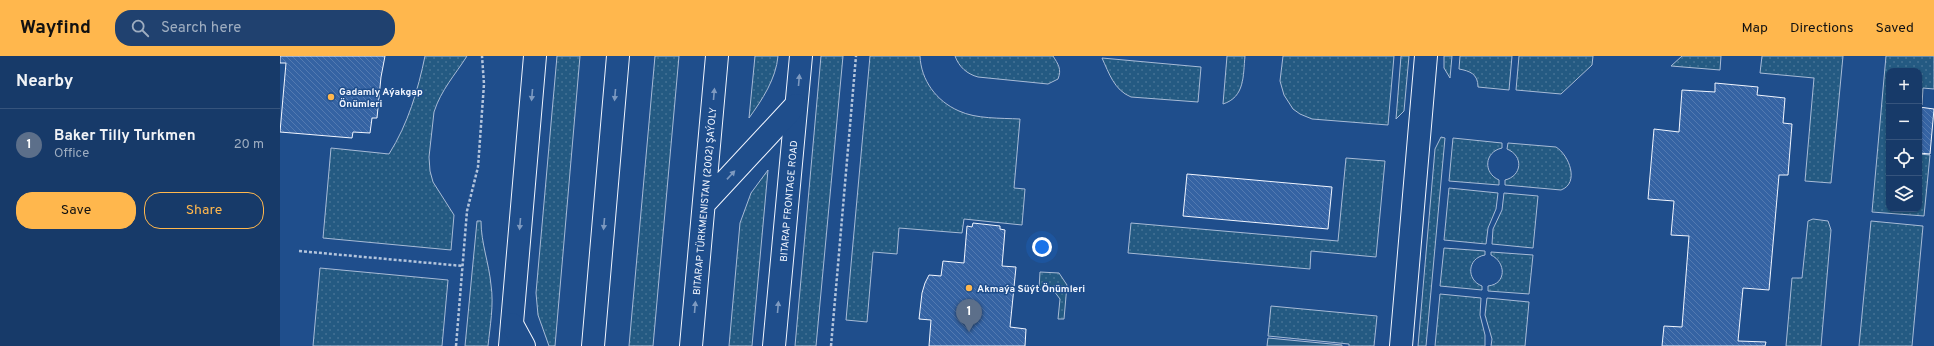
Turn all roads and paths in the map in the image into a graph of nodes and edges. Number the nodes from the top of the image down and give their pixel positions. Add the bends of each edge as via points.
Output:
1 (482, 56) edge
2 (535, 56) edge
3 (618, 56) edge
4 (717, 56) edge
5 (801, 56) edge
6 (856, 56) edge
7 (1426, 56) edge
8 (796, 105) junction
9 (704, 204) junction
10 (299, 251) dead end
11 (463, 266) junction
12 (512, 324) junction
13 (456, 346) edge
14 (510, 346) edge
15 (524, 346) edge
16 (593, 346) edge
17 (691, 346) edge
18 (774, 346) edge
19 (831, 346) edge
20 (1401, 346) edge

1 - 11 path via 484,84 478,166 467,212
2 -> 12 street
3 -> 16 street
9 -> 4 street, BITARAP TÜRKMENISTAN (2002) ŞAÝOLY
8 -> 5 street, BITARAP FRONTAGE ROAD
6 - 19 path
7 - 20 street
9 -> 8 street
18 -> 8 street, BITARAP FRONTAGE ROAD
17 -> 9 street, BITARAP TÜRKMENISTAN (2002) ŞAÝOLY
10 - 11 path
11 - 13 path
12 - 14 street
12 - 15 street

